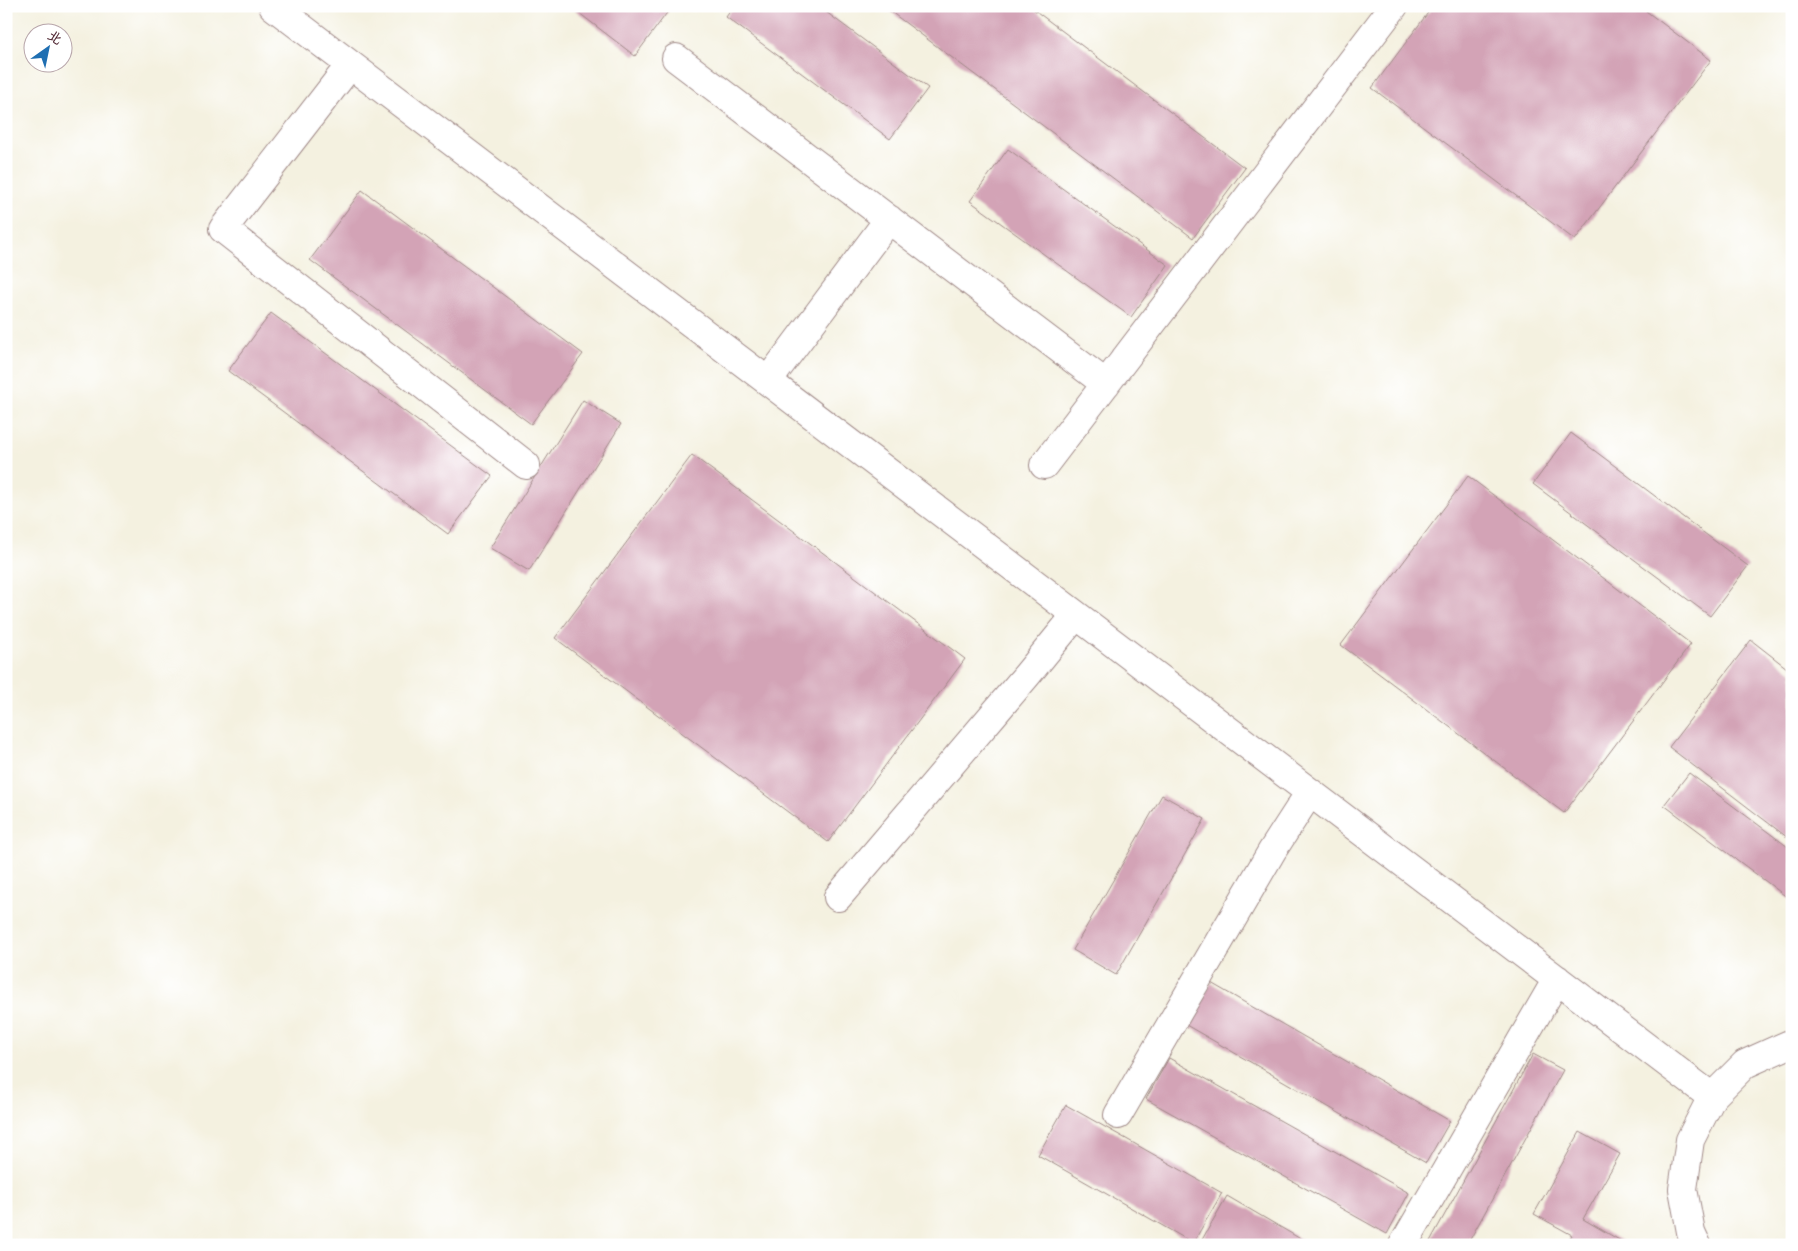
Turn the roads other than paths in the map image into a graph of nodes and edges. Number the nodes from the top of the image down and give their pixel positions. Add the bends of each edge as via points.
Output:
1 (273, 6) edge
2 (1394, 6) edge
3 (676, 58) dead end
4 (350, 65) junction
5 (889, 219) junction
6 (768, 381) junction
7 (1106, 384) junction
8 (1044, 464) dead end
9 (526, 465) dead end
10 (1076, 614) junction
11 (1310, 792) junction
12 (838, 897) dead end
13 (1557, 979) junction
14 (1792, 1043) edge
15 (1712, 1097) junction
16 (1118, 1115) dead end
17 (1403, 1245) edge
18 (1697, 1245) edge

1 - 4 street
2 - 7 street
3 - 5 street
4 - 6 street
4 - 9 street via 223,229
5 - 6 street
5 - 7 street
6 - 10 street
7 - 8 street
10 - 11 street
10 - 12 street
11 - 13 street
11 - 16 street via 1272,851
13 - 15 street
13 - 17 street
14 - 15 street via 1745,1064
15 - 18 street via 1690,1140 1683,1189 1691,1232

